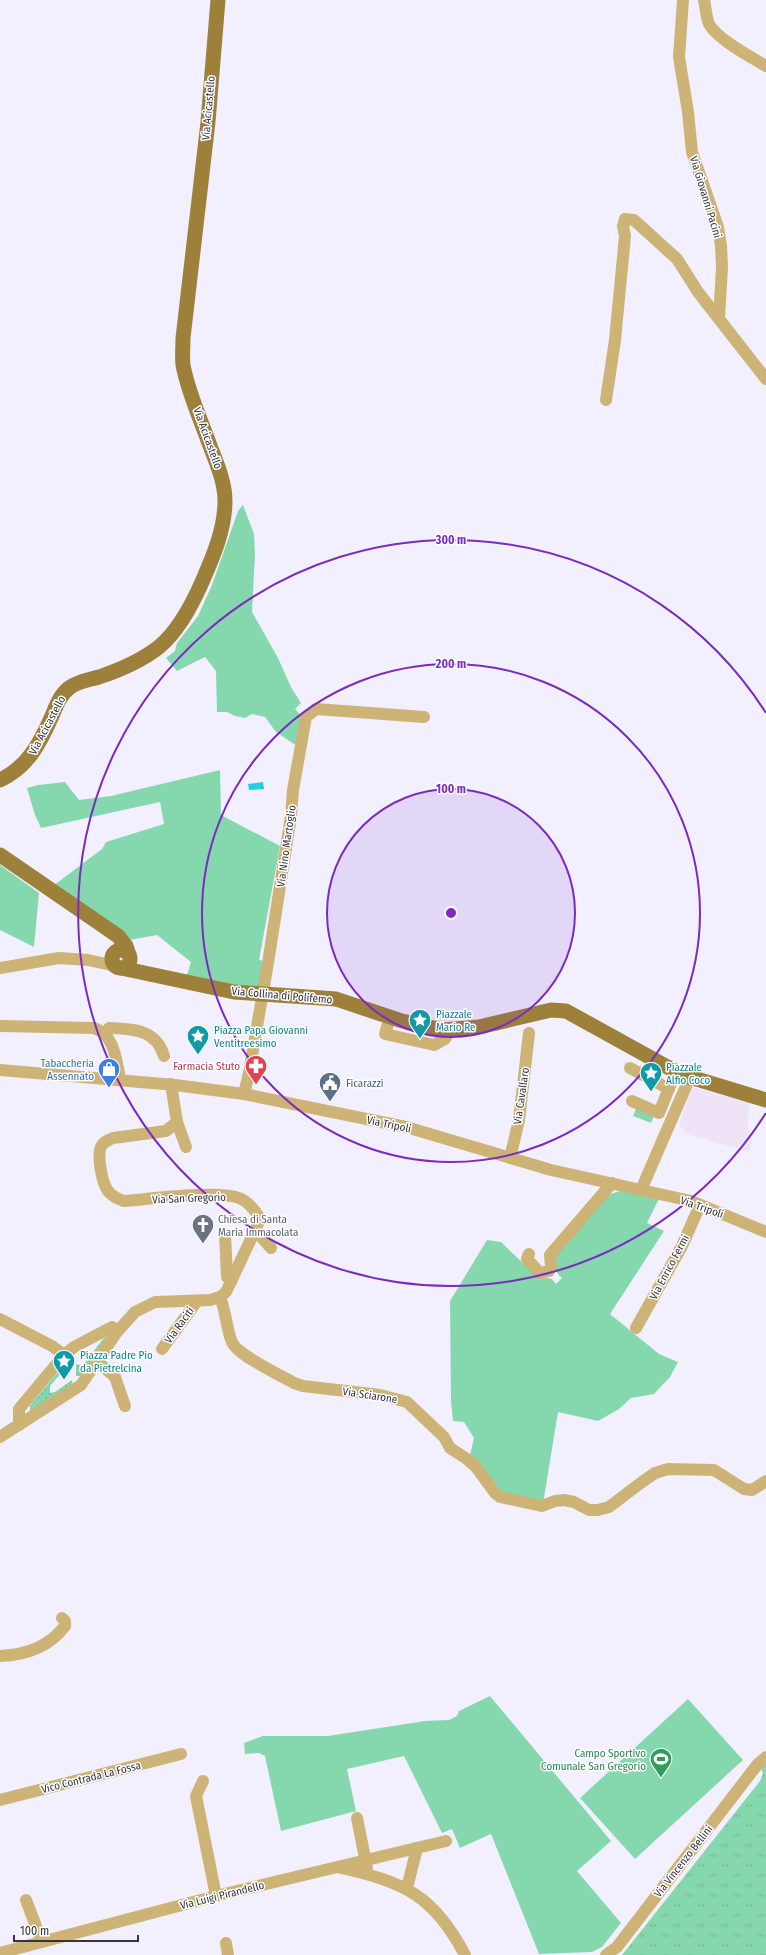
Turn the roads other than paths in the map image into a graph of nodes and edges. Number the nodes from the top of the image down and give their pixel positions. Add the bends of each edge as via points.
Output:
1 (218, 0) edge
2 (683, 0) edge
3 (704, 0) edge
4 (766, 66) edge
5 (719, 319) junction
6 (766, 379) edge
7 (606, 400) dead end
8 (424, 717) dead end
9 (1, 780) edge
10 (1, 856) edge
11 (122, 959) junction
12 (0, 968) edge
13 (262, 994) junction
14 (0, 1026) edge
15 (529, 1033) dead end
16 (105, 1034) junction
17 (164, 1056) dead end
18 (630, 1068) dead end
19 (0, 1070) edge
20 (683, 1074) junction
21 (120, 1079) junction
22 (171, 1084) junction
23 (669, 1089) junction
24 (244, 1094) junction
25 (766, 1100) edge
26 (632, 1101) dead end
27 (177, 1122) junction
28 (186, 1147) dead end
29 (510, 1158) junction
30 (612, 1183) junction
31 (641, 1190) junction
32 (700, 1205) junction
33 (255, 1230) junction
34 (766, 1232) edge
35 (225, 1234) dead end
36 (271, 1248) dead end
37 (529, 1254) dead end
38 (232, 1280) junction
39 (220, 1297) junction
40 (197, 1301) junction
41 (0, 1319) edge
42 (112, 1326) dead end
43 (636, 1328) dead end
44 (162, 1349) dead end
45 (64, 1355) junction
46 (98, 1362) junction
47 (125, 1406) dead end
48 (19, 1426) junction
49 (0, 1437) edge
50 (766, 1481) edge
51 (62, 1618) dead end
52 (0, 1656) edge
53 (181, 1754) dead end
54 (762, 1761) edge
55 (203, 1782) dead end
56 (0, 1800) edge
57 (357, 1818) dead end
58 (446, 1841) dead end
59 (416, 1848) junction
60 (367, 1860) junction
61 (339, 1867) junction
62 (367, 1873) junction
63 (407, 1888) junction
64 (216, 1896) junction
65 (26, 1900) dead end
66 (42, 1942) junction
67 (226, 1943) dead end
68 (0, 1954) edge
69 (228, 1955) edge
70 (465, 1955) edge
71 (606, 1955) edge

1 - 9 main road, Via Acicastello via 208,122 182,338 183,365 188,383 223,482 224,518 209,567 186,613 168,639 134,663 76,683 65,691 36,748 21,768
2 - 5 street, Via Giovanni Pacini via 679,57 691,144 718,227 721,246
3 - 4 street via 708,23 712,29
5 - 6 street
5 - 7 street via 677,259 634,220 625,219 622,226 625,236 615,340
8 - 13 street, Via Nino Martoglio via 316,709 306,717
10 - 11 main road via 122,940
11 - 12 street via 59,958
11 - 13 main road, Via Collina di Polifemo via 157,975 234,992
13 - 20 main road, Via Collina di Polifemo via 336,999 422,1026 450,1030 479,1027 551,1010 566,1011
13 - 24 street, Via Nino Martoglio via 250,1073
14 - 16 street via 94,1028
15 - 29 street, Via Cavallaro via 519,1120
16 - 17 street via 109,1028 141,1031 155,1038 161,1045
16 - 21 street via 113,1048
18 - 23 street
19 - 21 street, Via Tripoli
20 - 23 street
20 - 25 main road, Via Collina di Polifemo
20 - 31 street
21 - 22 street, Via Tripoli
22 - 24 street, Via Tripoli
22 - 27 street
23 - 26 street via 659,1113
24 - 29 street, Via Tripoli via 406,1126
27 - 28 street
27 - 33 street, Via San Gregorio via 166,1131 106,1141 101,1146 99,1154 107,1190 124,1201 206,1196 238,1197 259,1217
29 - 30 street, Via Tripoli
30 - 31 street, Via Tripoli
30 - 37 street via 550,1255 549,1271 540,1273 527,1259
31 - 32 street, Via Tripoli
32 - 34 street, Via Tripoli
32 - 43 street, Via Enrico Fermi via 682,1246
33 - 36 street
33 - 38 street, Via San Gregorio
35 - 38 street via 227,1277
38 - 39 street, Via San Gregorio via 226,1292
39 - 40 street
39 - 50 street, Via Sciarone via 231,1341 240,1352 298,1385 407,1402 444,1437 450,1448 476,1467 500,1497 542,1506 564,1500 589,1510 598,1510 609,1507 648,1478 668,1469 714,1470 744,1489 752,1490
40 - 44 street, Via Raciti
40 - 46 street via 155,1302 136,1312 117,1332
41 - 45 street
42 - 45 street
45 - 48 street via 19,1409
46 - 47 street via 115,1377
46 - 48 street via 74,1391
48 - 49 street
51 - 52 street via 65,1626 51,1642 24,1653
53 - 56 street, Vico Contrada La Fossa
54 - 71 street, Via Vincenzo Bellini via 617,1946
55 - 64 street via 196,1796
57 - 60 street
58 - 59 street, Via Luigi Pirandello
59 - 60 street, Via Luigi Pirandello
59 - 63 street
60 - 61 street, Via Luigi Pirandello
60 - 62 street
61 - 62 street
61 - 64 street, Via Luigi Pirandello
62 - 63 street
63 - 70 street via 435,1910
64 - 66 street, Via Luigi Pirandello
65 - 66 street
66 - 68 street, Via Luigi Pirandello
67 - 69 street

